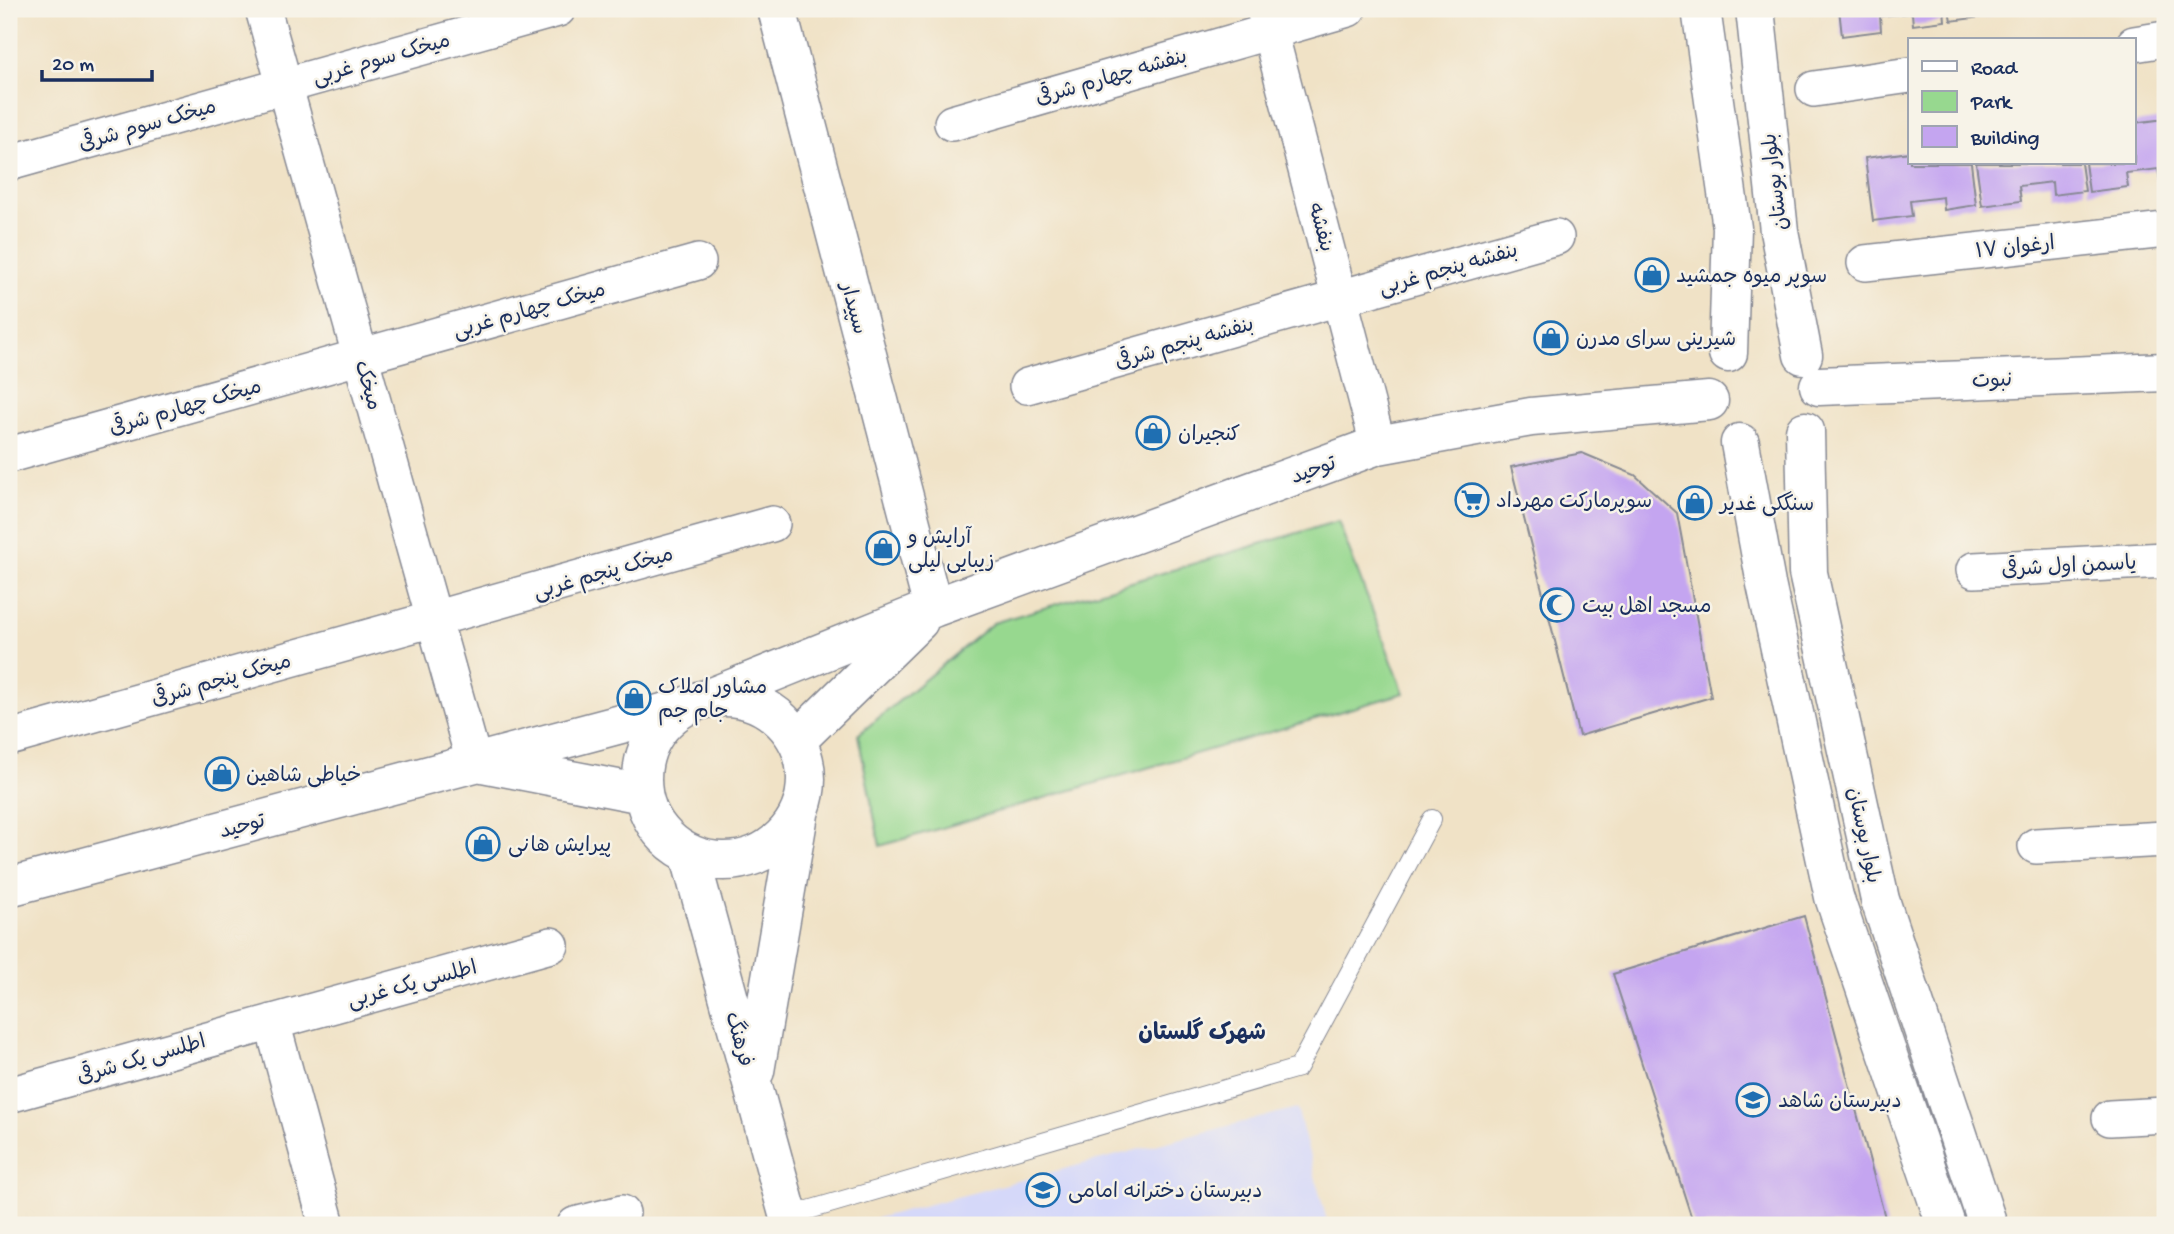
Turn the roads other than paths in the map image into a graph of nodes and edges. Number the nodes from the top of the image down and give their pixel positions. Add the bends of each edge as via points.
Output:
1 (263, 9) edge
2 (558, 9) edge
3 (776, 9) edge
4 (1348, 9) edge
5 (1701, 9) edge
6 (1755, 9) edge
7 (1267, 19) edge
8 (2165, 39) edge
9 (2136, 44) edge
10 (1908, 75) edge
11 (285, 85) junction
12 (1814, 89) dead end
13 (952, 123) dead end
14 (9, 163) edge
15 (2165, 230) edge
16 (1556, 237) dead end
17 (698, 262) dead end
18 (1865, 263) dead end
19 (1341, 299) junction
20 (1728, 353) junction
21 (361, 356) junction
22 (1811, 371) junction
23 (2165, 372) edge
24 (1027, 386) dead end
25 (1709, 401) junction
26 (1805, 431) junction
27 (1740, 443) junction
28 (1378, 445) junction
29 (9, 455) edge
30 (772, 524) dead end
31 (2165, 560) edge
32 (1974, 570) dead end
33 (933, 608) junction
34 (434, 619) junction
35 (697, 702) junction
36 (9, 738) edge
37 (797, 740) junction
38 (474, 762) junction
39 (643, 794) junction
40 (799, 814) junction
41 (1432, 819) dead end
42 (2165, 839) edge
43 (2036, 846) dead end
44 (689, 853) junction
45 (9, 887) edge
46 (551, 945) dead end
47 (272, 1022) junction
48 (752, 1083) junction
49 (9, 1095) edge
50 (2165, 1115) edge
51 (2110, 1118) dead end
52 (622, 1213) dead end
53 (790, 1220) edge
54 (327, 1225) edge
55 (575, 1225) edge
56 (1946, 1225) edge
57 (1988, 1225) edge

1 - 11 street, میخک
2 - 11 street, میخک سوم غربی
3 - 33 street, سپیدار
4 - 7 street, بنفشه چهارم شرقی
5 - 20 street via 1732,228
6 - 22 street, بلوار بوستان via 1779,231
7 - 13 street, بنفشه چهارم شرقی
7 - 19 street, بنفشه
8 - 9 street
10 - 12 street
11 - 14 street, میخک سوم شرقی
11 - 21 street, میخک
15 - 18 street, ارغوان ۱۷
16 - 19 street, بنفشه پنجم غربی
17 - 21 street, میخک چهارم غربی
19 - 24 street, بنفشه پنجم شرقی
19 - 28 street, بنفشه
20 - 22 street via 1741,344 1766,340 1790,345
20 - 25 street via 1713,374
21 - 29 street, میخک چهارم شرقی
21 - 34 street, میخک
22 - 23 street, نبوت
22 - 26 street via 1816,410
25 - 27 street via 1725,433
25 - 28 street, توحید via 1531,416
26 - 27 street via 1774,448
26 - 57 street, بلوار بوستان via 1808,573 1880,900
27 - 56 street, بلوار بوستان via 1834,897
28 - 33 street, توحید
30 - 34 street, میخک پنجم غربی
31 - 32 street, یاسمن اول شرقی
33 - 35 street, توحید
33 - 37 street, توحید
34 - 36 street, میخک پنجم شرقی
34 - 38 street, میخک
35 - 37 street via 735,698 759,705 781,720
35 - 38 street, توحید
35 - 39 street via 664,723 650,744 642,768
37 - 40 street via 805,764 806,790
38 - 39 street, توحید
38 - 45 street, توحید
39 - 44 street via 652,818 668,838
40 - 44 street via 785,835 764,851 740,860 714,860
40 - 48 street
41 - 53 lane via 1298,1068
42 - 43 street
44 - 48 street, فرهنگ
46 - 47 street, اطلسی یک غربی
47 - 49 street, اطلسی یک شرقی
47 - 54 street
48 - 53 street, فرهنگ
50 - 51 street
52 - 55 street

